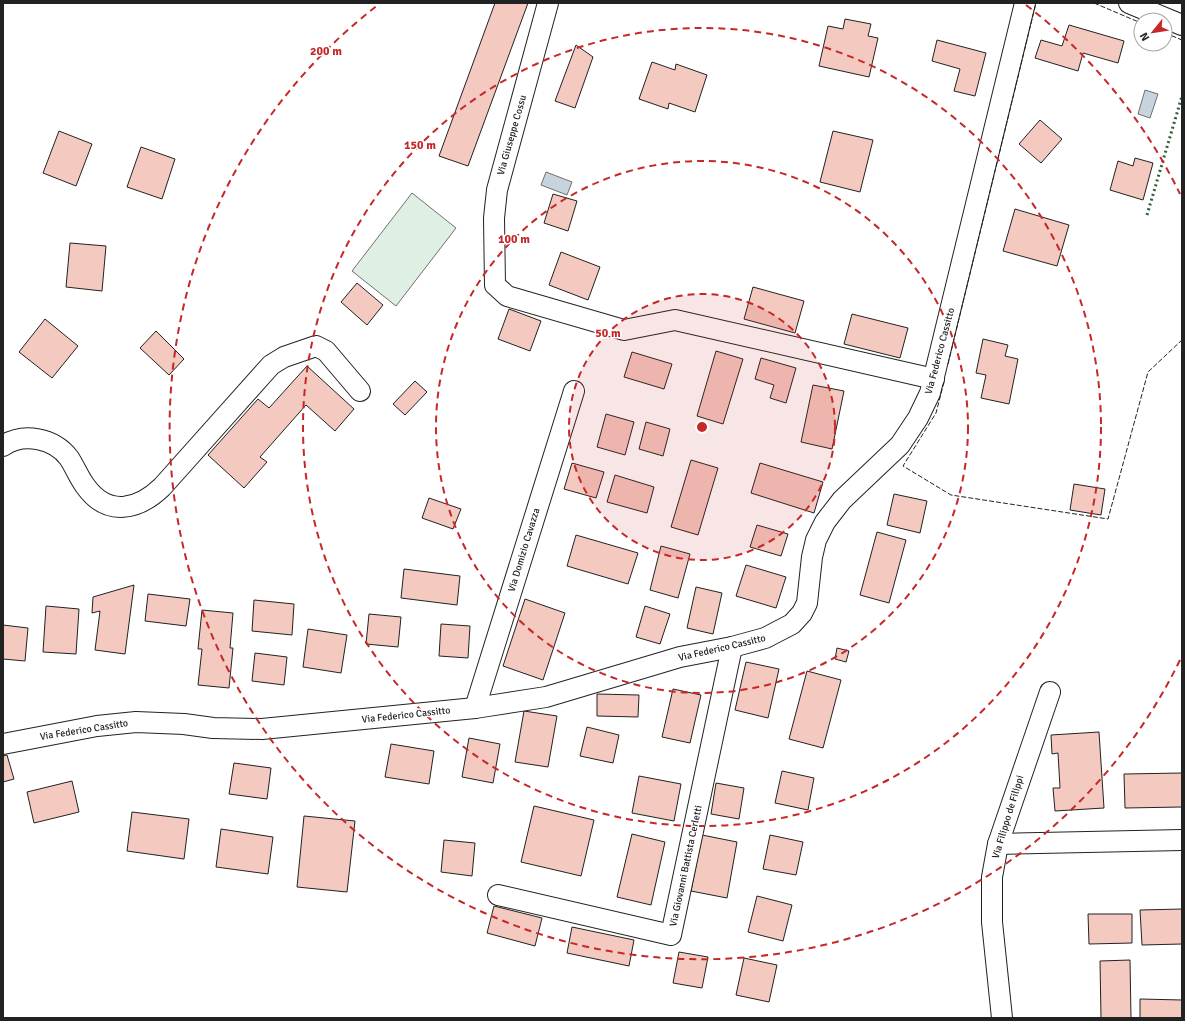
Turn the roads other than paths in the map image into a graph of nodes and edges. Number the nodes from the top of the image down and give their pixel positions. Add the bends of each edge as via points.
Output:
1 (548, 3) edge
2 (1025, 3) edge
3 (1130, 3) edge
4 (1182, 25) edge
5 (934, 379) junction
6 (360, 391) dead end
7 (574, 391) dead end
8 (3, 446) edge
9 (732, 647) junction
10 (1050, 692) dead end
11 (475, 708) junction
12 (3, 744) edge
13 (1182, 840) edge
14 (998, 844) junction
15 (498, 895) dead end
16 (1002, 1018) edge

1 - 5 street, Via Giuseppe Cossu via 497,190 494,218 495,285 507,296 624,330 675,320
2 - 5 street, Via Federico Cassitto
3 - 4 street
5 - 9 street, Via Federico Cassitto via 925,405 909,432 889,456 842,500 825,522 816,540 812,557 807,603 798,620 774,634
6 - 8 street via 326,351 316,346 284,357 271,365 162,487 146,500 129,507 109,506 97,499 83,484 64,453 46,442 26,438 13,440
7 - 11 street, Via Domizio Cavazza
9 - 11 street, Via Federico Cassitto via 668,660 546,697
9 - 15 street, Via Giovanni Battista Cerletti via 671,935
10 - 14 street, Via Filippo de Filippi
11 - 12 street, Via Federico Cassitto via 278,728 229,729 130,722
13 - 14 street
14 - 16 street, Via Filippo de Filippi via 992,877 991,905

